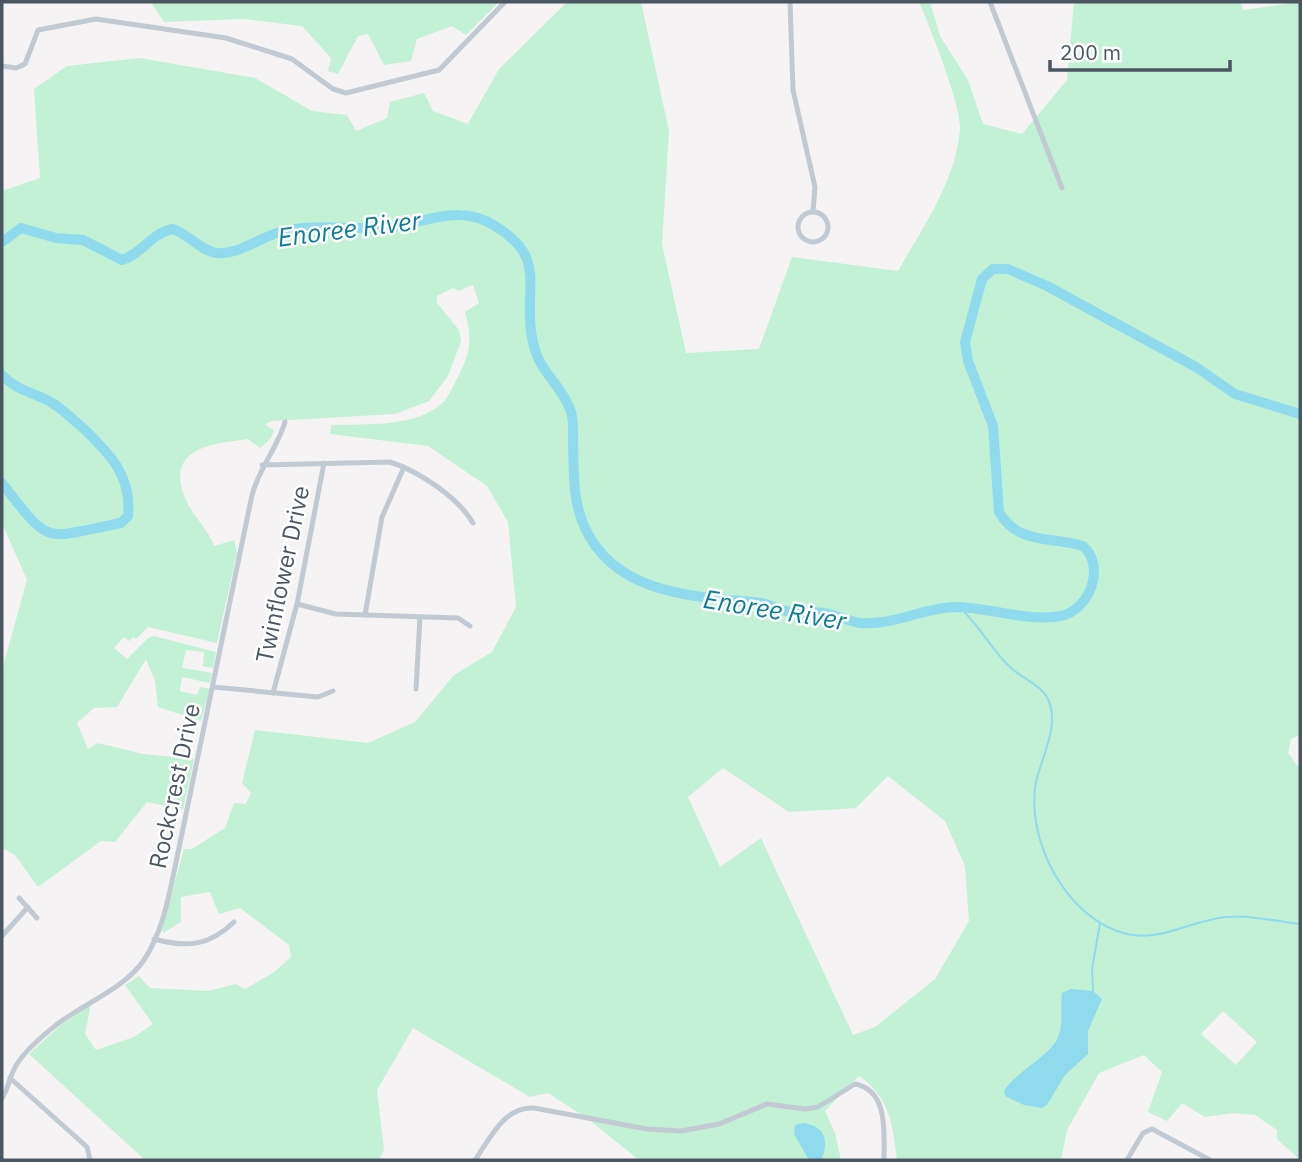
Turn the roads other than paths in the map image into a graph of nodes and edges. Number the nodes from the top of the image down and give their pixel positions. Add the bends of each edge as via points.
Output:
1 (505, 2) edge
2 (790, 2) edge
3 (990, 2) edge
4 (2, 66) edge
5 (1062, 188) dead end
6 (813, 212) junction
7 (285, 422) dead end
8 (324, 463) junction
9 (262, 465) junction
10 (404, 467) junction
11 (473, 523) dead end
12 (297, 604) junction
13 (365, 615) junction
14 (420, 617) junction
15 (470, 626) dead end
16 (212, 687) junction
17 (416, 689) dead end
18 (333, 691) dead end
19 (273, 693) junction
20 (19, 898) dead end
21 (28, 907) junction
22 (37, 918) dead end
23 (234, 922) dead end
24 (2, 936) edge
25 (154, 939) junction
26 (10, 1078) junction
27 (2, 1098) edge
28 (90, 1160) edge
29 (475, 1160) edge
30 (884, 1160) edge
31 (1127, 1160) edge
32 (1210, 1160) edge

1 - 4 street via 439,71 349,92 333,89 292,59 246,43 96,19 38,30 25,64
2 - 6 street via 794,97 815,187
3 - 5 street
6 - 6 street via 804,215 798,227 803,239 812,242 824,237 828,228 823,216
7 - 9 street, Rockcrest Drive
8 - 9 street
8 - 10 street
8 - 12 street, Twinflower Drive
9 - 16 street, Rockcrest Drive
10 - 11 street via 465,509
10 - 13 street via 382,517
12 - 13 street via 336,614
12 - 19 street, Twinflower Drive
13 - 14 street
14 - 15 street via 458,618
14 - 17 street
16 - 19 street
16 - 25 street, Rockcrest Drive via 179,848
18 - 19 street via 318,697
20 - 21 street
21 - 22 street
21 - 24 street
23 - 25 street via 212,940 194,945
25 - 26 street, Rockcrest Drive via 132,974 51,1029
26 - 27 street, Rockcrest Drive
26 - 28 street via 87,1147
29 - 30 street via 506,1116 520,1108 649,1130 681,1131 719,1124 767,1104 818,1107 857,1084 874,1096 882,1113
31 - 32 street via 1143,1133 1152,1129

